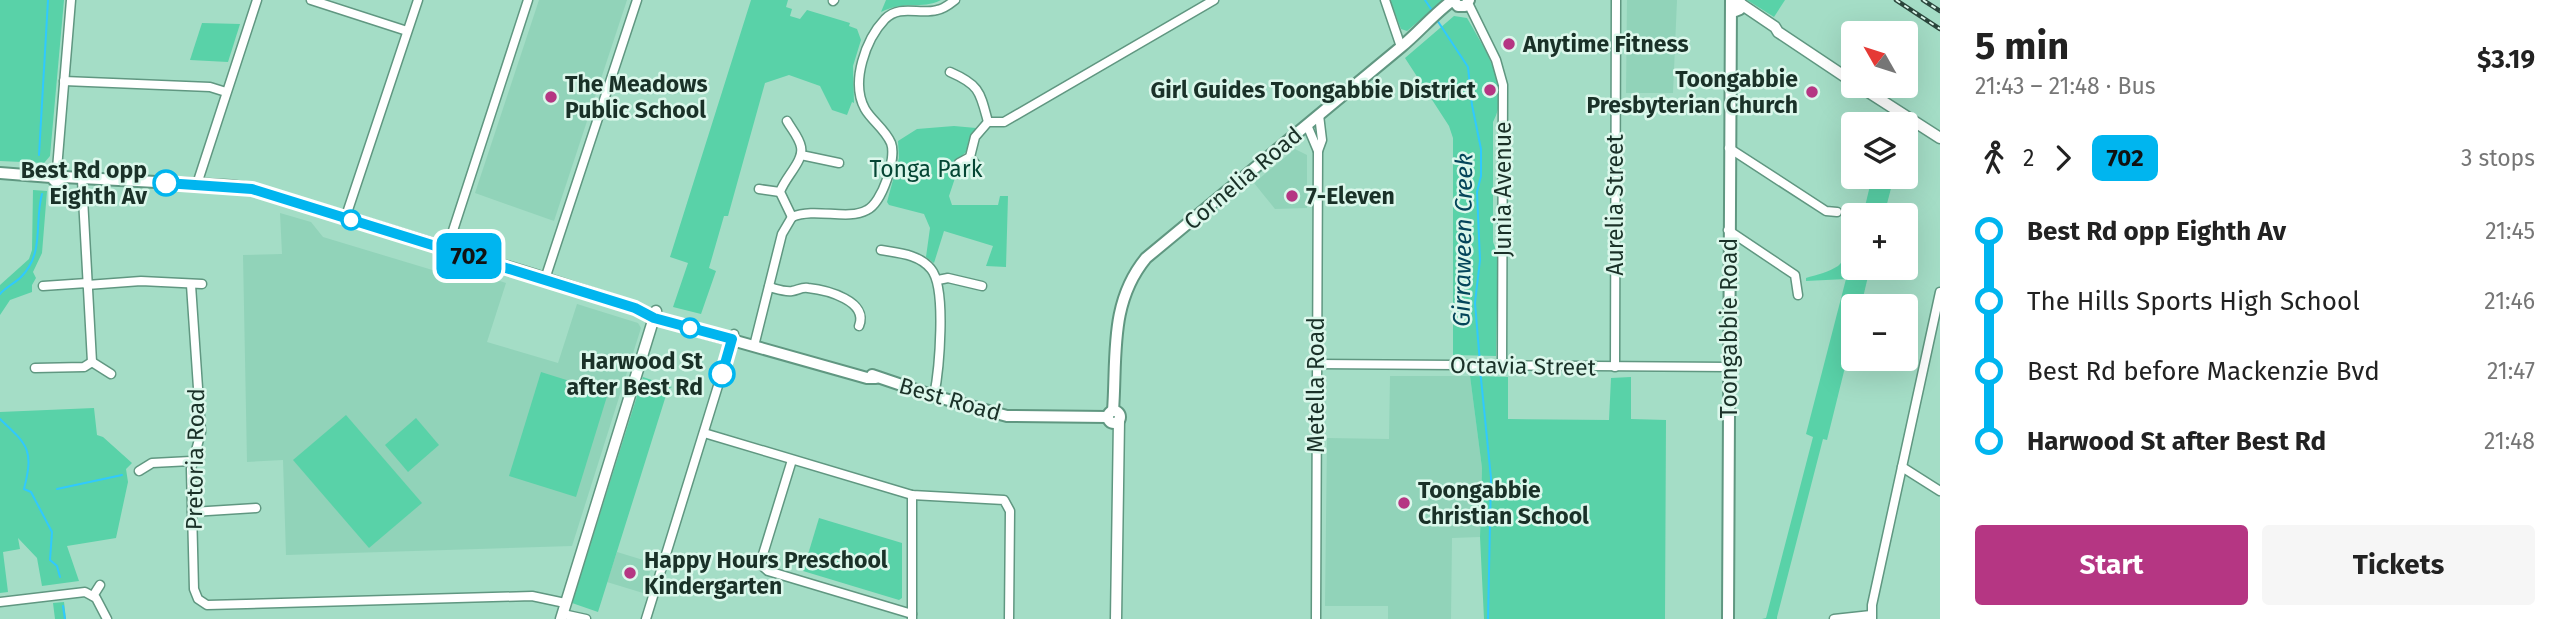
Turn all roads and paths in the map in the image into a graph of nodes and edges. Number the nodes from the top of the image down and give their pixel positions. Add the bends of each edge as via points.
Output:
1 (71, 0) edge
2 (257, 0) edge
3 (311, 0) edge
4 (418, 0) edge
5 (528, 0) edge
6 (637, 0) edge
7 (956, 0) edge
8 (1214, 0) edge
9 (1385, 0) edge
10 (1616, 0) edge
11 (1735, 4) edge
12 (1458, 5) edge
13 (407, 31) junction
14 (1401, 47) junction
15 (950, 72) dead end
16 (1841, 74) edge
17 (64, 81) junction
18 (226, 92) junction
19 (1878, 98) edge
20 (1319, 115) junction
21 (787, 121) dead end
22 (988, 122) junction
23 (1307, 125) junction
24 (1940, 138) edge
25 (1729, 148) junction
26 (1318, 151) junction
27 (801, 155) junction
28 (970, 157) junction
29 (839, 163) dead end
30 (959, 163) dead end
31 (977, 166) dead end
32 (0, 173) edge
33 (57, 175) junction
34 (82, 180) junction
35 (197, 184) junction
36 (759, 189) dead end
37 (780, 192) junction
38 (1837, 212) dead end
39 (793, 216) junction
40 (345, 219) junction
41 (1728, 230) junction
42 (447, 250) junction
43 (881, 250) dead end
44 (545, 279) junction
45 (938, 280) junction
46 (87, 284) junction
47 (202, 284) dead end
48 (191, 285) junction
49 (43, 286) dead end
50 (982, 286) dead end
51 (769, 287) junction
52 (1940, 292) edge
53 (1798, 295) dead end
54 (655, 315) junction
55 (1938, 316) edge
56 (859, 326) dead end
57 (733, 336) junction
58 (755, 343) junction
59 (92, 362) junction
60 (1316, 364) junction
61 (1502, 366) junction
62 (1615, 367) junction
63 (1730, 367) junction
64 (35, 368) dead end
65 (111, 374) dead end
66 (934, 396) junction
67 (1114, 417) junction
68 (704, 433) junction
69 (792, 460) junction
70 (191, 461) junction
71 (1902, 467) junction
72 (139, 471) dead end
73 (1940, 491) edge
74 (912, 495) junction
75 (256, 508) dead end
76 (192, 512) junction
77 (100, 585) dead end
78 (93, 596) junction
79 (0, 602) edge
80 (563, 612) edge
81 (912, 616) edge
82 (1872, 617) edge
83 (107, 619) edge
84 (586, 619) edge
85 (646, 619) edge
86 (1009, 619) edge
87 (1116, 619) edge
88 (1316, 619) edge
89 (1728, 619) edge
90 (1833, 619) edge

1 - 17 street
2 - 18 street
3 - 13 street
4 - 13 street
5 - 42 street
6 - 44 street
7 - 39 street via 933,11 891,14 865,50 860,69 863,106 892,149 880,198 855,214
8 - 22 street via 1004,122
9 - 14 street
10 - 62 street, Aurelia Street
11 - 16 street
11 - 25 main road, Toongabbie Road via 1729,28
12 - 14 main road, Cornelia Road
12 - 61 street, Junia Avenue via 1475,19 1503,85
13 - 40 street
14 - 20 main road, Cornelia Road
15 - 22 street via 977,87
17 - 18 street via 211,87
17 - 33 street
18 - 35 street
19 - 24 street
20 - 23 main road, Cornelia Road
20 - 26 street, Metella Road via 1322,140
21 - 27 street via 798,137
22 - 28 street via 975,137
23 - 26 street, Metella Road
23 - 67 main road, Cornelia Road via 1147,257 1134,273 1120,304
25 - 38 street via 1826,211
25 - 41 main road, Toongabbie Road
26 - 60 street, Metella Road
27 - 29 street
27 - 37 street
28 - 30 street
28 - 31 street
32 - 33 main road, Best Road
33 - 34 main road, Best Road
34 - 35 main road, Best Road
34 - 46 street
35 - 40 main road, Best Road via 252,189
36 - 37 street
37 - 39 street
39 - 51 street via 782,234
40 - 42 main road, Best Road
41 - 53 street via 1795,275
41 - 63 main road, Toongabbie Road
42 - 44 main road, Best Road
43 - 45 street via 920,259
44 - 54 main road, Best Road
45 - 50 street
45 - 66 street via 941,303
46 - 48 street via 141,281
46 - 49 street
46 - 59 street
47 - 48 street
48 - 70 street, Pretoria Road via 201,435
51 - 56 street via 808,288 848,300 860,309
51 - 58 street
52 - 55 street
54 - 57 main road, Best Road
54 - 80 street
55 - 71 street
57 - 58 main road, Best Road
57 - 68 street
58 - 66 main road, Best Road
59 - 64 street
59 - 65 street
60 - 61 street, Octavia Street
60 - 88 street, Metella Road
61 - 62 street, Octavia Street
62 - 63 street, Octavia Street
63 - 89 main road, Toongabbie Road
66 - 67 main road, Best Road via 1007,416
67 - 87 street, Cornelia Road
68 - 69 street
68 - 85 street
69 - 74 street
69 - 81 street via 760,564 768,572
70 - 72 street via 152,463
70 - 76 street, Pretoria Road
71 - 73 street
71 - 82 street
74 - 81 street
74 - 86 street via 998,498 1007,503
75 - 76 street
76 - 80 street, Pretoria Road via 194,589 207,605 532,596
77 - 78 street
78 - 79 street via 77,592
78 - 83 street
80 - 84 street
82 - 90 street

